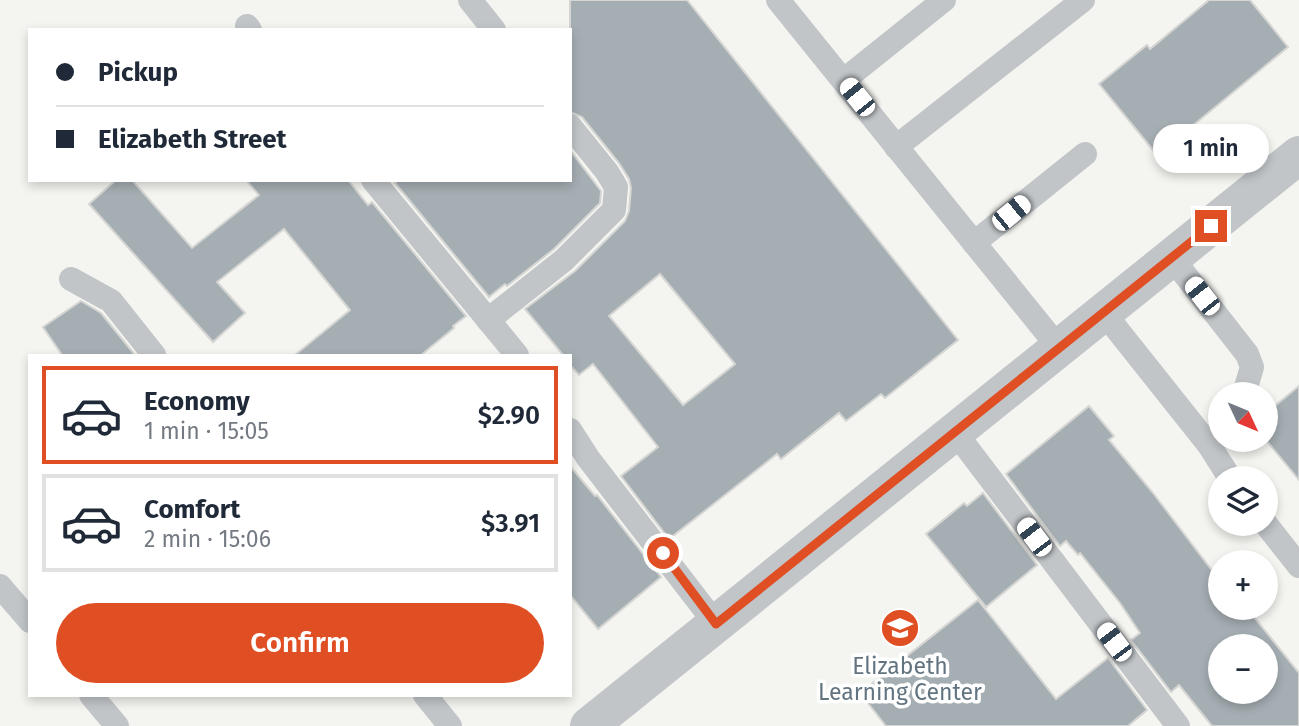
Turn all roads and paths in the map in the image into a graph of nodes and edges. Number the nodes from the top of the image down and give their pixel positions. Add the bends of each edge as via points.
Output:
1 (470, 0) edge
2 (778, 0) edge
3 (944, 0) edge
4 (1083, 0) edge
5 (492, 28) edge
6 (844, 80) junction
7 (572, 128) edge
8 (897, 147) junction
9 (1084, 154) dead end
10 (1299, 155) edge
11 (375, 182) edge
12 (974, 243) junction
13 (1172, 258) junction
14 (71, 279) dead end
15 (1104, 313) junction
16 (488, 320) junction
17 (1059, 348) junction
18 (153, 354) edge
19 (516, 354) edge
20 (1248, 382) edge
21 (1208, 431) edge
22 (955, 432) junction
23 (572, 433) edge
24 (1275, 536) edge
25 (1299, 566) edge
26 (0, 586) edge
27 (28, 619) edge
28 (716, 624) junction
29 (93, 697) edge
30 (427, 697) edge
31 (117, 726) edge
32 (450, 726) edge
33 (589, 726) edge
34 (1178, 726) edge

1 - 5 lane
2 - 6 lane
3 - 6 lane
4 - 8 lane
6 - 8 lane
7 - 16 lane via 616,187 614,210 564,260
8 - 12 lane
9 - 12 lane
10 - 13 street
11 - 16 lane
12 - 17 lane
13 - 15 street
13 - 20 lane via 1247,354 1252,367
14 - 18 lane via 111,301
15 - 17 street
15 - 21 lane
16 - 19 lane
17 - 22 street
22 - 28 street
22 - 34 lane
23 - 28 lane
24 - 25 lane
26 - 27 lane
28 - 33 street
29 - 31 lane
30 - 32 lane

